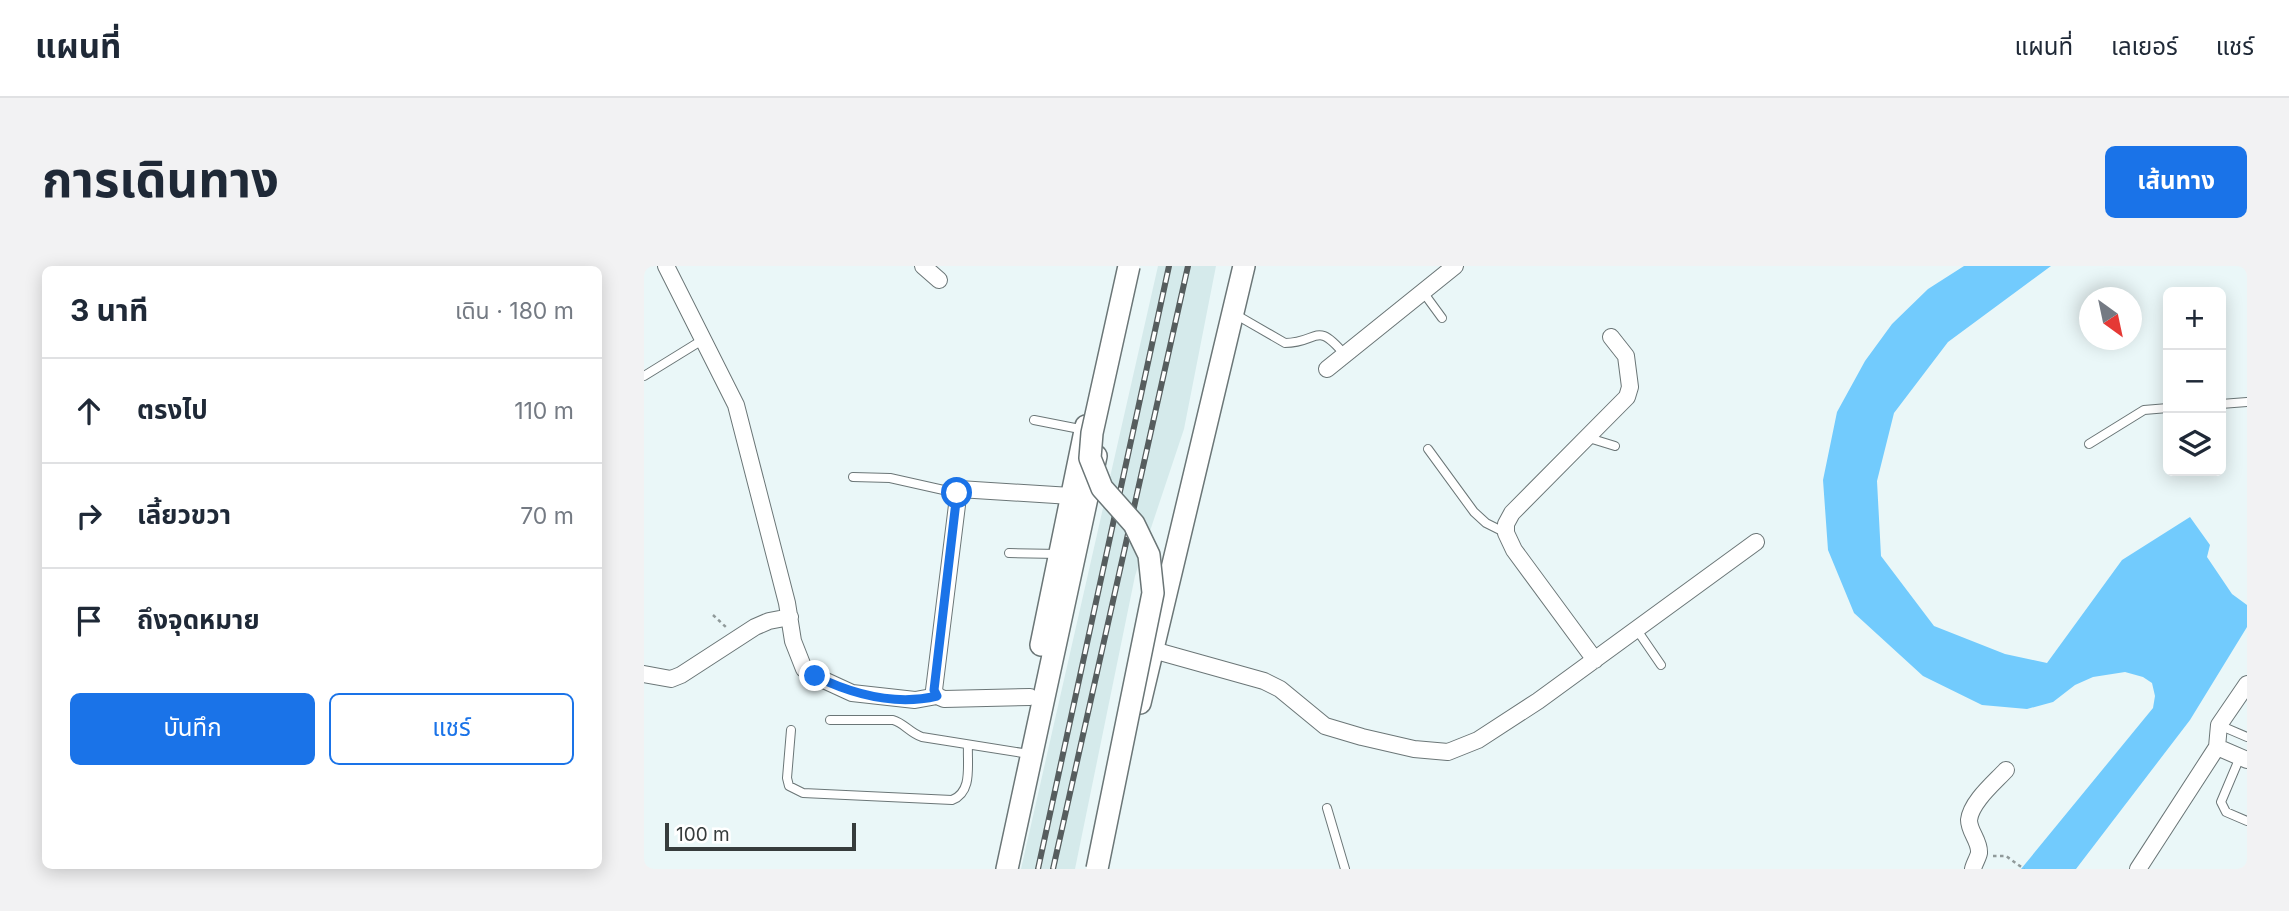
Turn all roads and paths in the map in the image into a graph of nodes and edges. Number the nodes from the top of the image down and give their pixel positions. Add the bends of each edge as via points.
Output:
1 (666, 266) edge
2 (923, 266) edge
3 (1120, 266) edge
4 (1129, 266) edge
5 (1136, 266) edge
6 (1244, 266) edge
7 (1455, 266) edge
8 (939, 280) dead end
9 (1423, 292) junction
10 (1232, 313) junction
11 (1442, 318) dead end
12 (1611, 337) dead end
13 (704, 340) junction
14 (1345, 355) junction
15 (1327, 369) dead end
16 (644, 376) edge
17 (2247, 402) edge
18 (2226, 404) edge
19 (2163, 408) edge
20 (1034, 420) dead end
21 (1085, 430) junction
22 (1588, 438) junction
23 (2088, 444) dead end
24 (1615, 446) dead end
25 (1428, 449) dead end
26 (853, 477) dead end
27 (957, 493) junction
28 (1071, 496) junction
29 (1506, 533) junction
30 (1756, 542) dead end
31 (1009, 553) dead end
32 (1059, 555) junction
33 (713, 615) dead end
34 (790, 617) junction
35 (1637, 630) junction
36 (738, 638) junction
37 (1153, 650) junction
38 (1595, 660) junction
39 (1661, 664) dead end
40 (644, 674) edge
41 (2247, 684) edge
42 (937, 696) junction
43 (1030, 697) junction
44 (830, 720) dead end
45 (2219, 726) junction
46 (791, 730) dead end
47 (2247, 737) edge
48 (968, 746) junction
49 (2217, 747) junction
50 (1025, 753) junction
51 (2243, 758) edge
52 (2006, 770) dead end
53 (1327, 808) dead end
54 (2247, 821) edge
55 (1993, 856) dead end
56 (2022, 868) edge
57 (992, 869) edge
58 (1007, 869) edge
59 (1099, 869) edge
60 (1345, 869) edge
61 (1973, 869) edge
62 (2138, 869) edge

1 - 13 street
2 - 8 street
3 - 21 street
4 - 59 street, bridge via 1090,458 1102,488 1134,524 1149,555 1153,593
5 - 50 street
6 - 10 street
7 - 9 street
9 - 11 lane
9 - 14 street
10 - 14 lane via 1285,343 1323,334
10 - 37 street
12 - 22 street via 1626,356 1630,387 1627,397
13 - 16 lane
13 - 34 street via 736,405
14 - 15 street
17 - 18 lane
19 - 23 lane via 2144,410
20 - 21 lane
21 - 28 street
22 - 24 lane
22 - 29 street via 1521,502 1506,524
25 - 29 lane via 1474,512
26 - 27 lane via 890,478
27 - 28 street via 959,489
27 - 42 street via 934,690
28 - 32 street
29 - 38 street
30 - 35 street
31 - 32 lane
32 - 43 street
33 - 36 path
34 - 36 street via 769,621
34 - 42 street via 798,655 804,668 815,676 852,693 915,700
35 - 38 street
35 - 39 lane
36 - 40 street via 671,679
37 - 38 street via 1264,681 1325,726 1414,749 1448,752 1478,740
37 - 59 street
41 - 45 street
42 - 43 street
43 - 50 street
44 - 48 lane via 893,720 913,734
45 - 47 lane
45 - 49 street
46 - 48 lane via 787,778 789,786 803,793 952,800 966,788
48 - 50 lane
49 - 51 street
49 - 62 street
50 - 57 street
50 - 58 street
51 - 54 lane via 2221,802 2226,812
52 - 61 street via 1969,819 1979,853
53 - 60 lane
55 - 56 path via 2006,856

